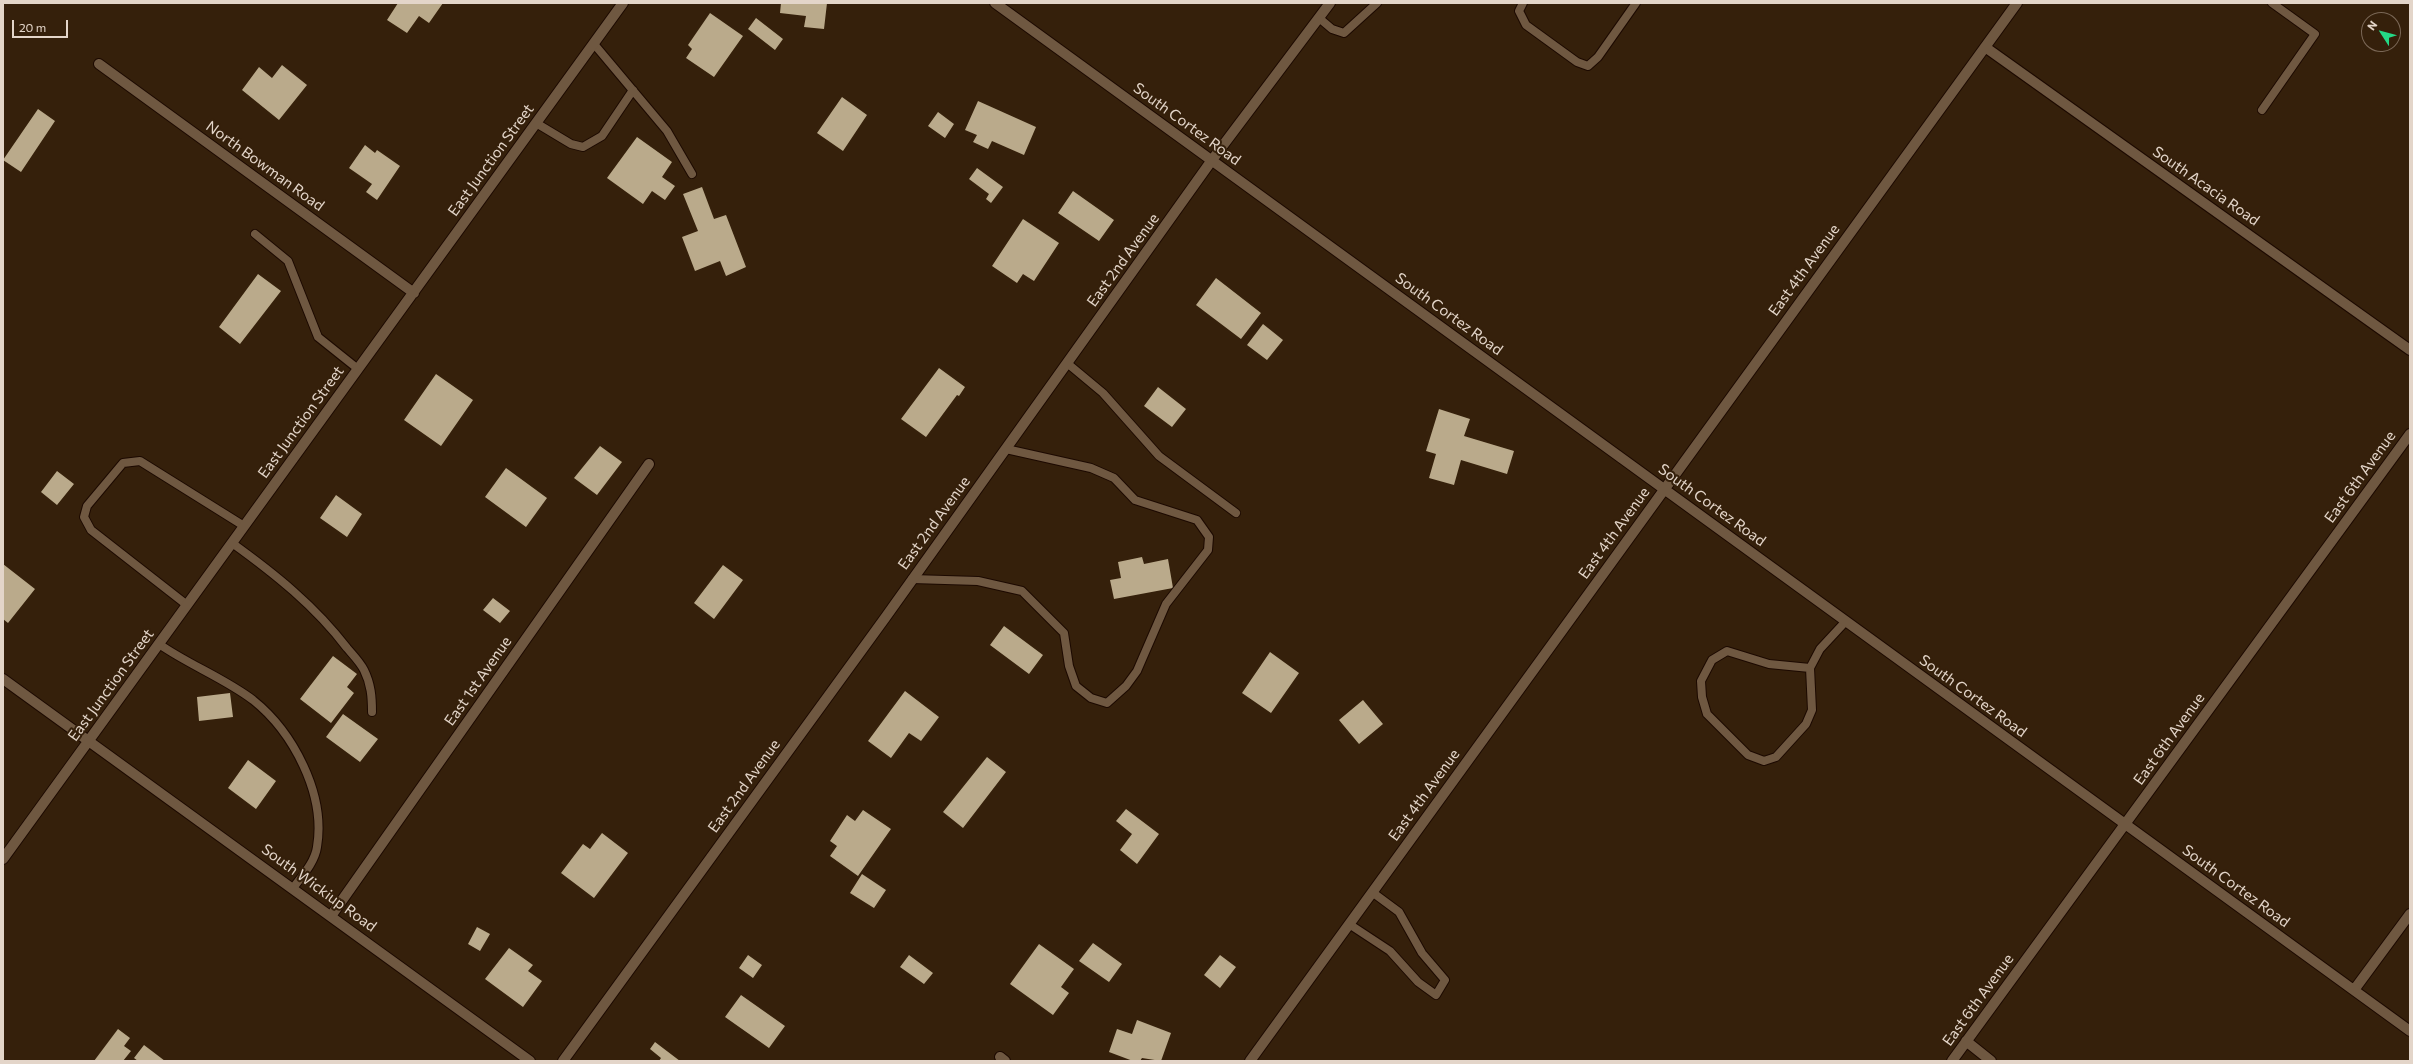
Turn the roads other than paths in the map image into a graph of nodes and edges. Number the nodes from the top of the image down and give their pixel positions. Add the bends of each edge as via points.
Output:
1 (624, 3) edge
2 (995, 3) edge
3 (1330, 3) edge
4 (1378, 3) edge
5 (1523, 3) edge
6 (1636, 3) edge
7 (2017, 3) edge
8 (2272, 3) edge
9 (1319, 18) junction
10 (594, 44) junction
11 (1985, 47) junction
12 (99, 64) dead end
13 (633, 90) junction
14 (2262, 110) dead end
15 (536, 123) junction
16 (1212, 160) junction
17 (692, 174) dead end
18 (255, 234) dead end
19 (414, 293) junction
20 (2410, 350) edge
21 (1067, 363) junction
22 (358, 369) junction
23 (2410, 434) edge
24 (1006, 449) junction
25 (649, 464) dead end
26 (1664, 489) junction
27 (1236, 513) dead end
28 (244, 526) junction
29 (232, 543) junction
30 (912, 579) junction
31 (187, 605) junction
32 (1846, 621) junction
33 (160, 644) junction
34 (1810, 668) junction
35 (3, 679) edge
36 (372, 712) dead end
37 (89, 741) junction
38 (2124, 824) junction
39 (3, 859) edge
40 (293, 888) junction
41 (1372, 892) junction
42 (2410, 914) edge
43 (331, 916) junction
44 (1349, 924) junction
45 (2354, 990) junction
46 (2410, 1032) edge
47 (1966, 1042) junction
48 (530, 1061) edge
49 (563, 1061) edge
50 (1250, 1061) edge
51 (1952, 1061) edge
52 (1991, 1061) edge

1 - 10 street, East Junction Street
2 - 16 street, South Cortez Road
3 - 9 street, East 2nd Avenue
4 - 9 lane via 1344,33 1332,29
5 - 6 lane via 1519,11 1526,25 1577,62 1588,66 1598,57
7 - 11 street, East 4th Avenue
8 - 14 lane via 2315,34
9 - 16 street, East 2nd Avenue
10 - 13 lane
10 - 15 street, East Junction Street
11 - 20 street, South Acacia Road
11 - 26 street, East 4th Avenue
12 - 19 street, North Bowman Road
13 - 15 lane via 602,136 583,147 571,144
13 - 17 lane via 667,131
15 - 19 street, East Junction Street
16 - 21 street, East 2nd Avenue
16 - 26 street, South Cortez Road
18 - 22 lane via 288,262 318,337
19 - 22 street, East Junction Street
21 - 24 street, East 2nd Avenue
21 - 27 lane via 1103,393 1159,456
22 - 28 street, East Junction Street
23 - 38 street, East 6th Avenue
24 - 30 street, East 2nd Avenue
24 - 30 lane via 1092,468 1114,478 1135,500 1197,520 1210,536 1208,550 1166,604 1137,671 1126,686 1107,703 1091,698 1076,686 1069,666 1064,633 1022,591 978,581
25 - 43 street, East 1st Avenue
26 - 32 street, South Cortez Road
26 - 41 street, East 4th Avenue
28 - 29 street, East Junction Street
28 - 31 lane via 140,461 123,463 87,506 84,517 91,530
29 - 31 street, East Junction Street
29 - 36 lane via 305,600 334,631 364,670 372,693
30 - 49 street, East 2nd Avenue
31 - 33 street, East Junction Street
32 - 34 lane via 1820,649
32 - 38 street, South Cortez Road
33 - 37 street, East Junction Street
33 - 40 lane via 252,700 274,721 296,750 311,784 317,814 318,847 310,864
34 - 34 lane via 1812,710 1806,724 1776,757 1764,761 1748,755 1707,714 1700,681 1712,660 1727,651 1769,664
35 - 37 street, South Wickiup Road
37 - 39 street, East Junction Street
37 - 40 street, South Wickiup Road
38 - 45 street, South Cortez Road
38 - 47 street, East 6th Avenue
40 - 43 street, South Wickiup Road
41 - 44 street, East 4th Avenue
41 - 44 lane via 1399,912 1422,953 1445,980 1436,995 1418,982 1390,951
42 - 45 street
43 - 48 street, South Wickiup Road
44 - 50 street, East 4th Avenue
45 - 46 street, South Cortez Road
47 - 51 street, East 6th Avenue
47 - 52 street

